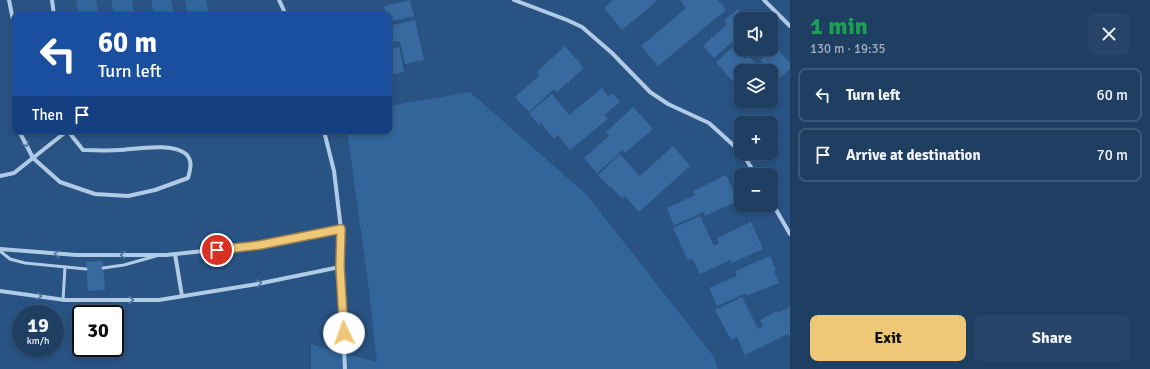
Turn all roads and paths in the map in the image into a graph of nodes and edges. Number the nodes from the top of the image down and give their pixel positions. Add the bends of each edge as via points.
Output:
1 (9, 0) edge
2 (52, 0) edge
3 (278, 0) edge
4 (514, 0) edge
5 (764, 0) edge
6 (54, 12) edge
7 (284, 12) edge
8 (12, 15) edge
9 (790, 26) edge
10 (21, 134) edge
11 (64, 134) edge
12 (70, 134) edge
13 (325, 134) edge
14 (734, 145) edge
15 (33, 158) junction
16 (0, 176) edge
17 (777, 212) edge
18 (341, 229) junction
19 (790, 234) edge
20 (0, 250) edge
21 (175, 254) junction
22 (157, 255) junction
23 (65, 267) junction
24 (340, 267) junction
25 (103, 268) dead end
26 (86, 269) dead end
27 (0, 290) edge
28 (182, 296) junction
29 (63, 300) junction
30 (345, 369) edge

1 - 8 street
2 - 6 street
3 - 7 street
4 - 14 street via 582,27 650,92 668,104 708,123
5 - 9 street
10 -> 15 street
11 - 15 street
12 - 15 street via 83,150 177,149 187,155 191,166 188,178 155,190 128,196 95,194 60,182
13 - 18 street via 334,171
15 - 16 street via 14,172
17 - 19 street
18 - 21 street via 260,245
18 - 24 street
22 -> 20 street via 76,255
20 - 23 lane via 10,258 24,263
21 - 22 street
21 - 28 street
22 - 25 lane
23 - 26 lane
23 - 29 lane
28 -> 24 street
24 - 30 street
27 -> 29 street
29 -> 28 street via 159,300

